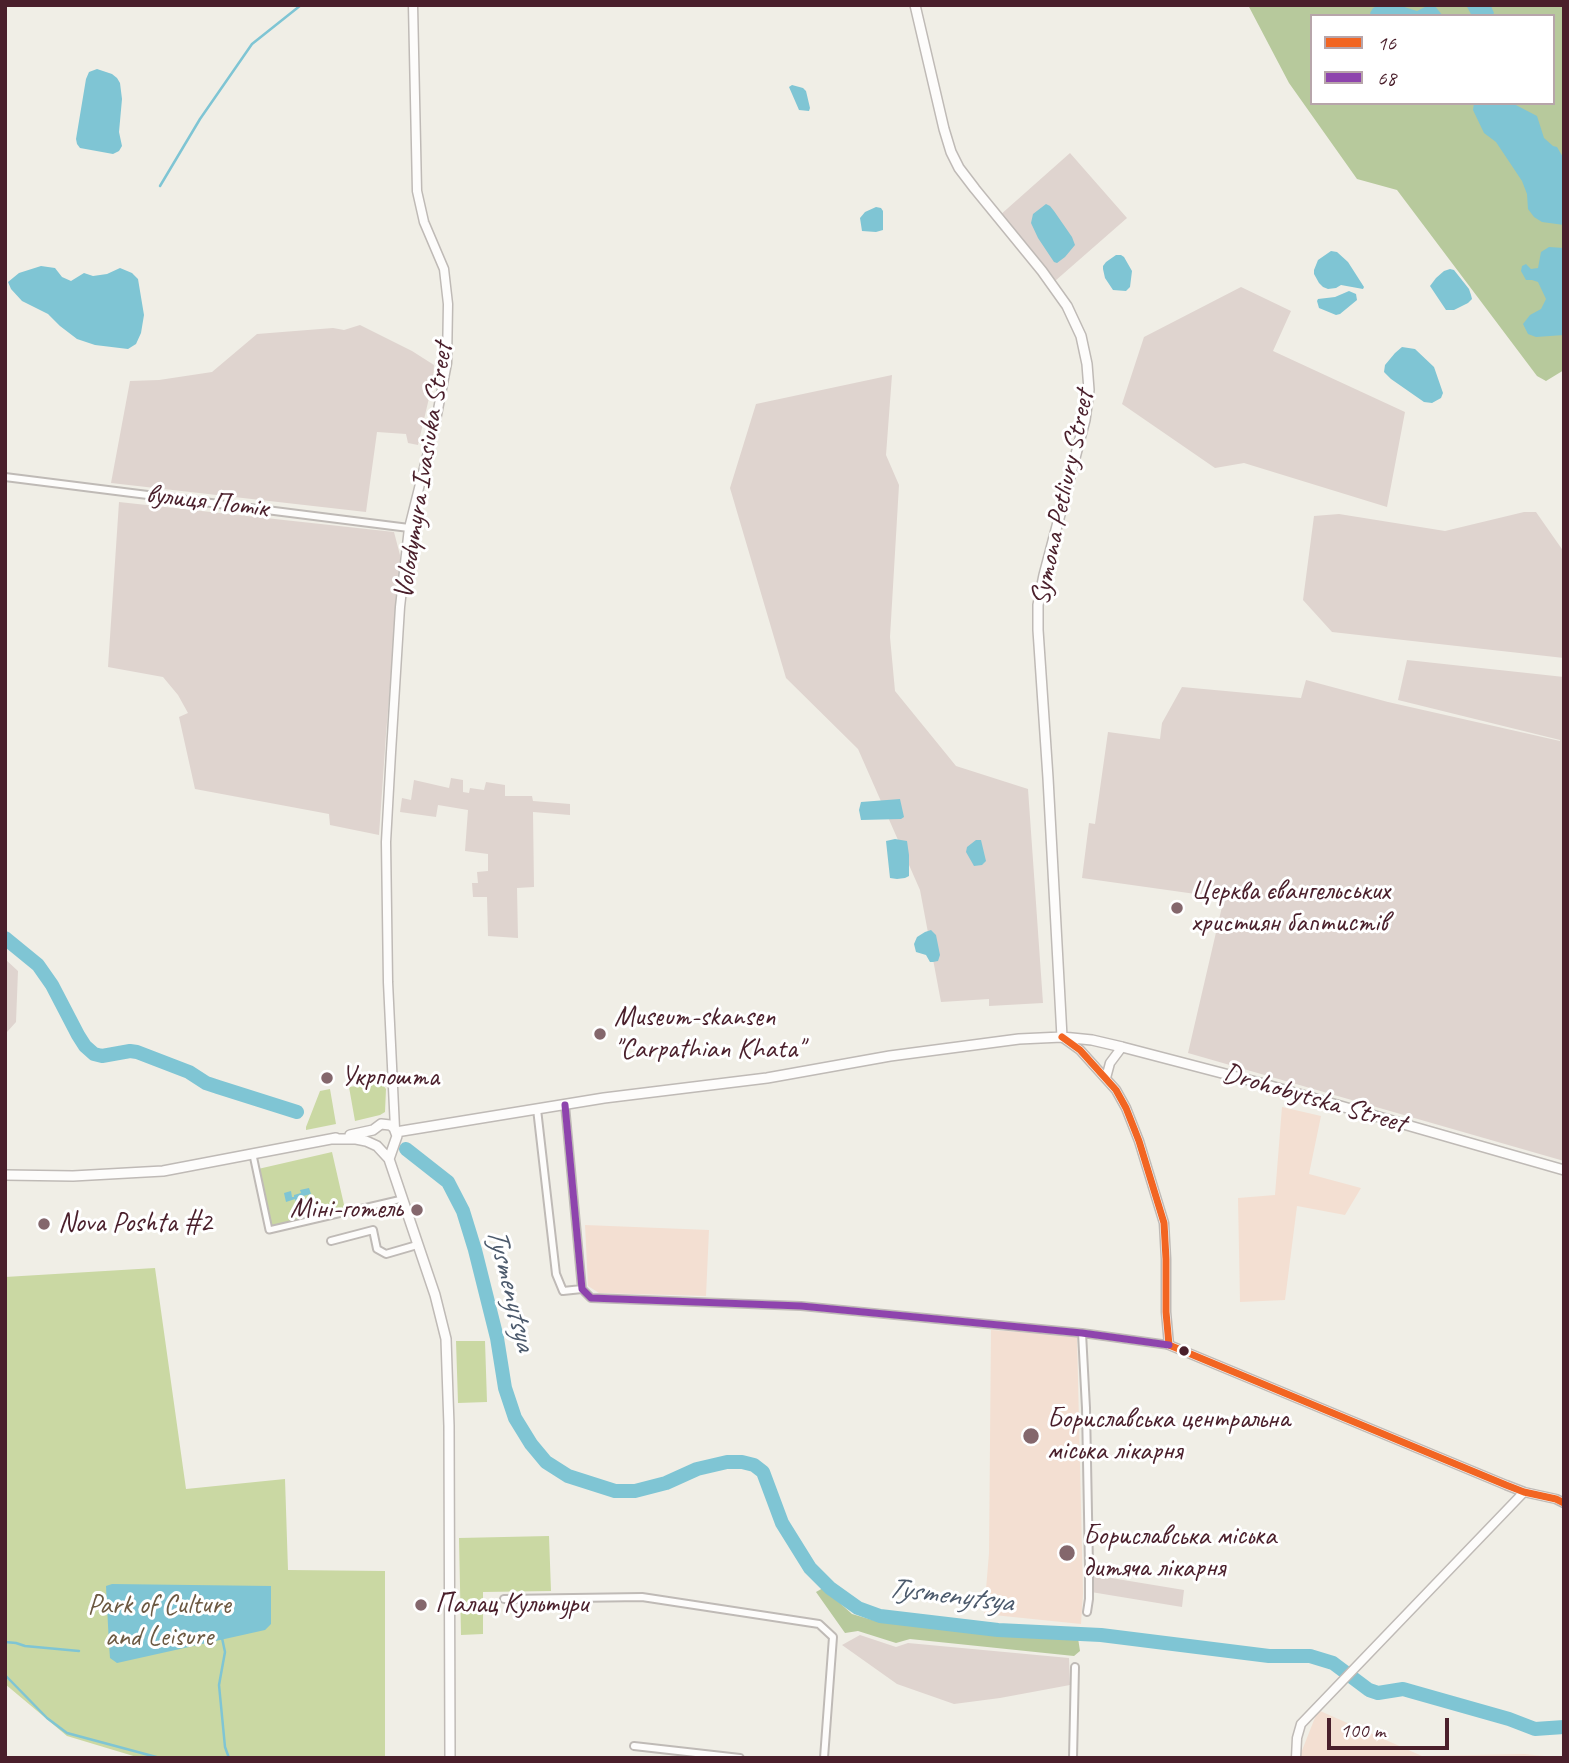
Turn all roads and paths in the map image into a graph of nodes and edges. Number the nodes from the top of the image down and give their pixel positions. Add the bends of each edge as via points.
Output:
1 (413, 5) edge
2 (915, 5) edge
3 (5, 477) edge
4 (409, 528) junction
5 (1062, 1037) junction
6 (1122, 1047) junction
7 (1106, 1078) junction
8 (565, 1105) junction
9 (394, 1109) junction
10 (537, 1109) junction
11 (384, 1123) junction
12 (373, 1130) junction
13 (399, 1130) junction
14 (333, 1139) junction
15 (394, 1143) junction
16 (377, 1146) junction
17 (253, 1155) junction
18 (389, 1159) junction
19 (1564, 1170) edge
20 (5, 1175) edge
21 (402, 1199) junction
22 (331, 1241) dead end
23 (417, 1245) junction
24 (582, 1289) junction
25 (1082, 1333) junction
26 (1169, 1345) junction
27 (1524, 1492) junction
28 (1564, 1503) edge
29 (504, 1599) dead end
30 (1087, 1612) dead end
31 (1075, 1667) dead end
32 (634, 1746) dead end
33 (450, 1758) edge
34 (740, 1758) edge
35 (824, 1758) edge
36 (1073, 1758) edge
37 (1296, 1758) edge

1 - 4 street, Volodymyra Ivasiuka Street via 418,201 444,269 447,363
2 - 5 main road, Symona Petliury Street via 951,152 1067,306 1087,364 1085,419 1038,605
3 - 4 street, вулиця Потік
4 - 9 street, Volodymyra Ivasiuka Street via 386,842
5 - 6 main road, Drohobytska Street
5 - 7 street
5 - 8 main road, Drohobytska Street via 1019,1039
6 - 7 street
6 - 19 main road, Drohobytska Street
7 - 26 street via 1126,1108 1164,1223
8 - 10 main road, Drohobytska Street
8 - 24 street
9 - 11 street
9 - 13 street, Volodymyra Ivasiuka Street
10 - 13 main road, Drohobytska Street
10 - 24 street via 556,1275 563,1291
11 - 12 main road
11 - 13 main road
12 - 14 main road
12 - 16 main road
13 - 15 main road
14 - 16 main road via 356,1139
14 - 17 main road
15 - 16 main road
15 - 18 main road
16 - 18 main road
17 - 20 main road via 151,1172
17 - 21 street via 269,1230
18 - 21 main road
21 - 23 main road
22 - 23 street via 373,1230 377,1249 386,1254
23 - 33 main road via 447,1352
24 - 25 street via 590,1298 801,1306
25 - 26 street
25 - 30 street
26 - 27 street
27 - 28 street
27 - 37 street via 1301,1724
29 - 35 street via 642,1597 819,1624 833,1637
31 - 36 street
32 - 34 street

